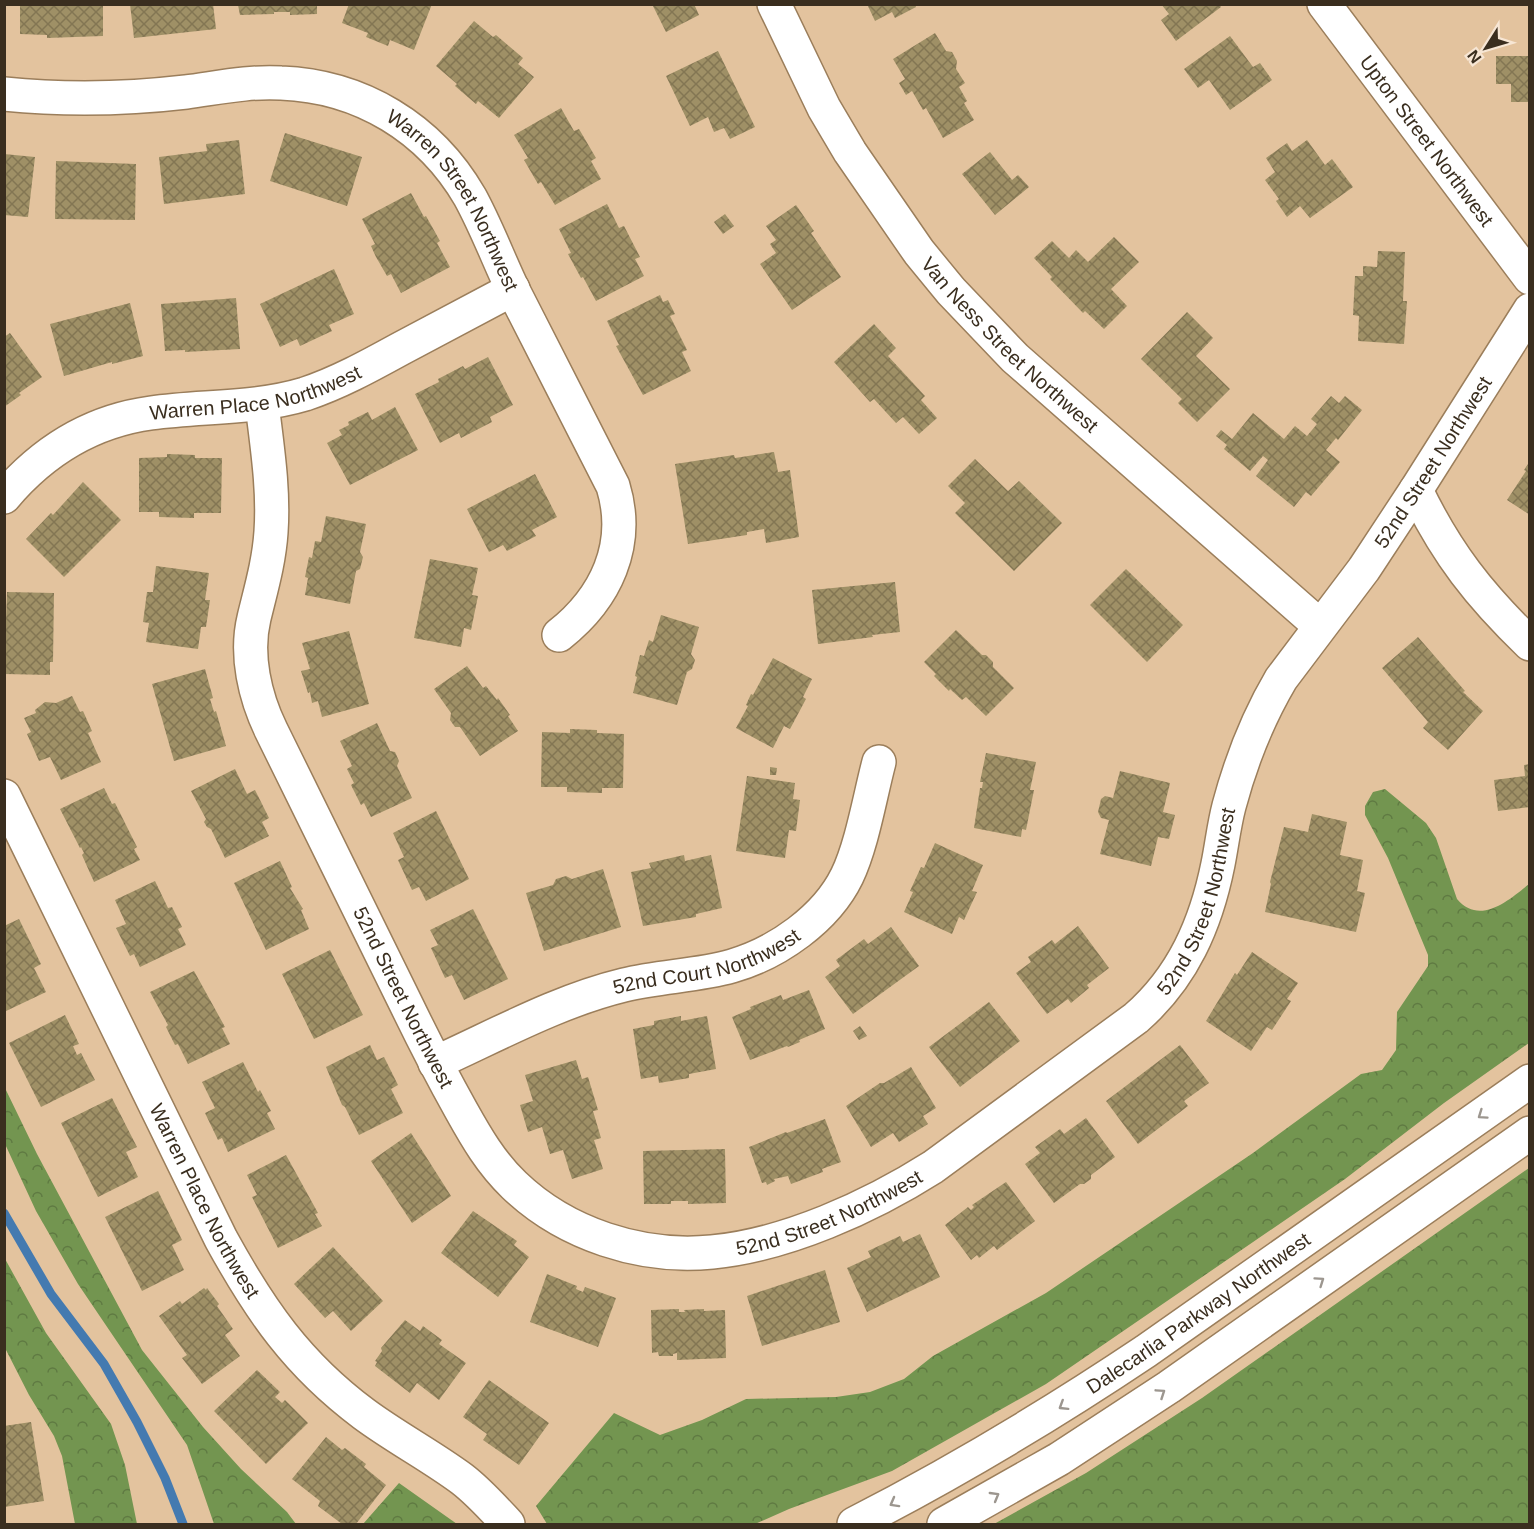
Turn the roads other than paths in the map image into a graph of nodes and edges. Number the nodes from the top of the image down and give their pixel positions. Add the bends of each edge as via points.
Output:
1 (774, 4) edge
2 (1324, 4) edge
3 (4, 94) edge
4 (1530, 278) edge
5 (513, 289) junction
6 (1530, 310) edge
7 (262, 404) junction
8 (1416, 490) junction
9 (4, 497) edge
10 (1320, 626) junction
11 (559, 635) dead end
12 (1530, 644) edge
13 (879, 762) dead end
14 (4, 796) edge
15 (435, 1063) junction
16 (1530, 1081) edge
17 (1530, 1133) edge
18 (508, 1524) edge
19 (854, 1524) edge
20 (944, 1524) edge

1 - 10 street, Van Ness Street Northwest via 824,108 850,152 951,291 1015,358
2 - 4 street, Upton Street Northwest
3 - 5 street, Warren Street Northwest via 111,98 278,83 350,95 390,113 445,162 471,199
5 - 7 street, Warren Place Northwest via 337,382
5 - 11 street, Warren Street Northwest via 619,505 617,548 603,586 591,605
6 - 8 street, 52nd Street Northwest
7 - 9 street, Warren Place Northwest via 153,413 110,422 50,453
7 - 15 street, 52nd Street Northwest via 272,511 267,566 252,642 258,698
8 - 10 street, 52nd Street Northwest via 1364,569
8 - 12 street via 1458,564 1491,606
10 - 15 street, 52nd Street Northwest via 1281,679 1255,732 1229,806 1207,909 1182,965 1165,990 1136,1018 933,1167 845,1215 770,1240 721,1251 681,1253 613,1242 560,1219 507,1179 480,1144
13 - 15 street, 52nd Court Northwest via 846,877 822,910 790,938 732,966 591,994
14 - 18 street, Warren Place Northwest via 221,1239 276,1329 337,1393 464,1480
16 -> 19 street, Dalecarlia Parkway Northwest via 1092,1387 973,1460
20 -> 17 street via 1059,1458 1160,1393

